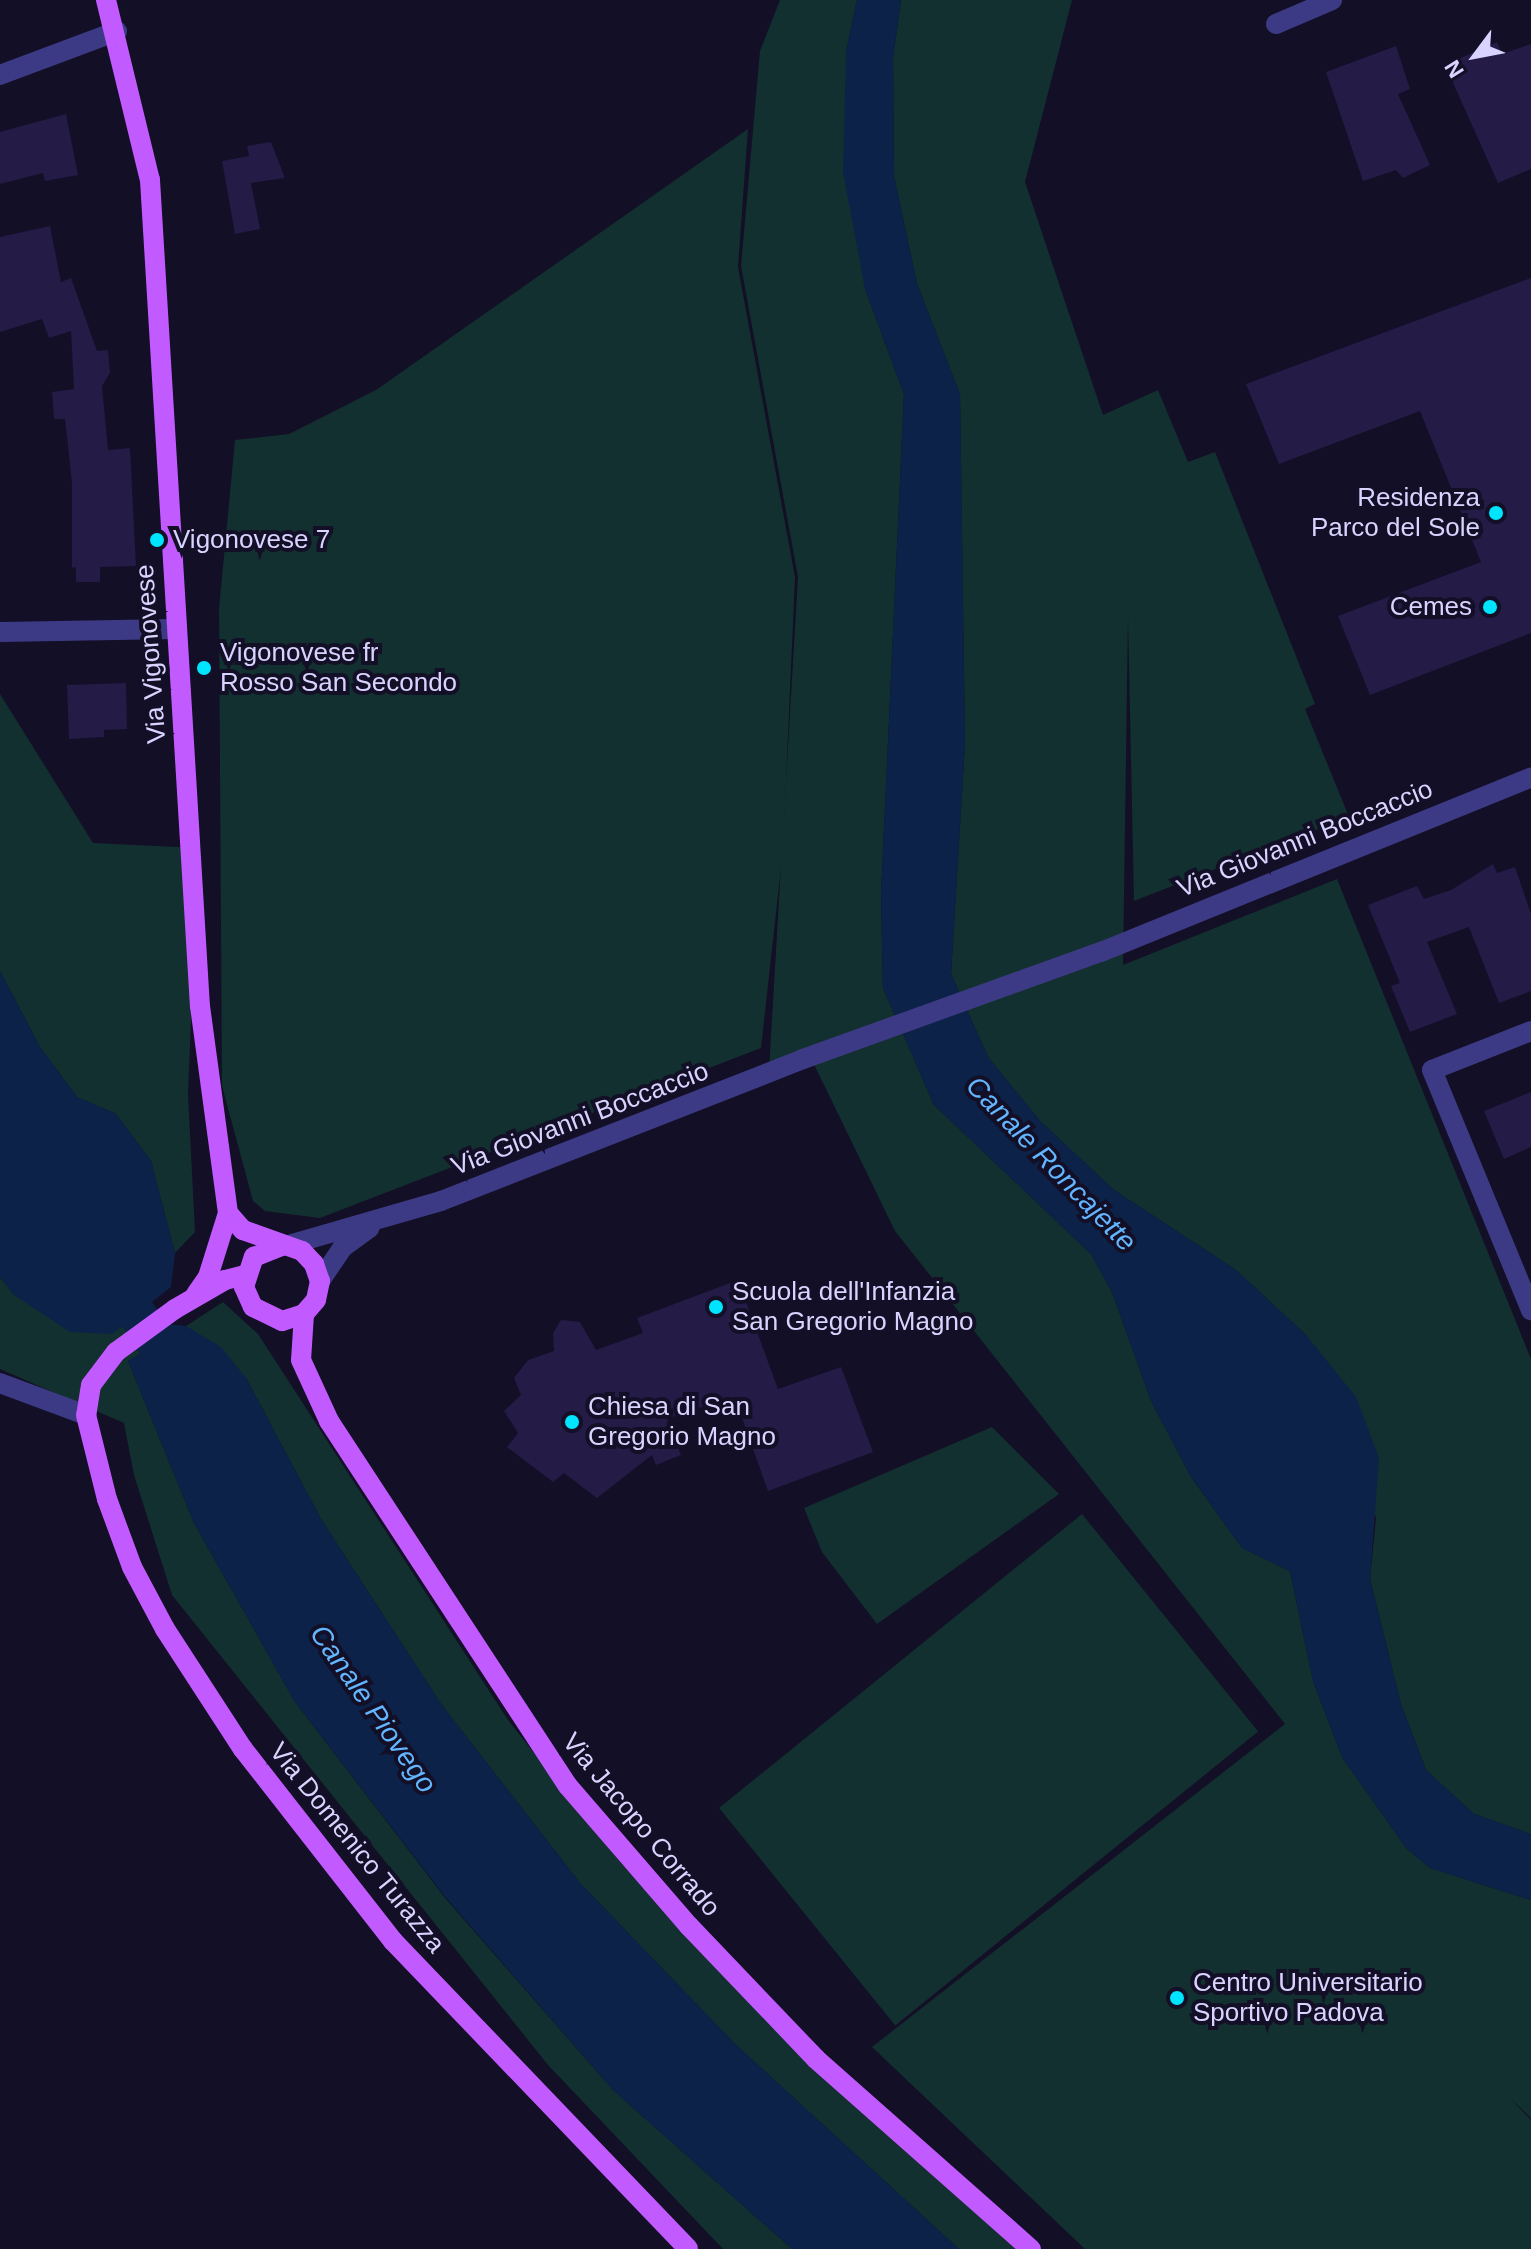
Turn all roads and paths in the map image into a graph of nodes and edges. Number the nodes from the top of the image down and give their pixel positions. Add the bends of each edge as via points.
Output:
1 (106, 0) edge
2 (1332, 0) edge
3 (1276, 24) dead end
4 (117, 31) junction
5 (0, 75) edge
6 (175, 629) junction
7 (0, 632) edge
8 (1531, 777) edge
9 (1531, 1031) edge
10 (226, 1222) junction
11 (376, 1224) junction
12 (283, 1246) junction
13 (246, 1273) junction
14 (320, 1281) junction
15 (196, 1294) junction
16 (1531, 1310) edge
17 (304, 1314) junction
18 (0, 1383) edge
19 (86, 1415) junction
20 (688, 2249) edge
21 (1031, 2249) edge

1 - 4 main road, Via Vigonovese
2 - 3 street
4 - 5 street
4 - 6 main road, Via Vigonovese via 150,180
6 - 7 street
6 - 10 main road, Via Vigonovese via 200,1006
8 - 11 street, Via Giovanni Boccaccio via 1101,952 803,1059
9 - 16 street via 1432,1070
10 - 12 main road
10 - 13 main road, Via Vigonovese
10 - 15 main road via 208,1277
11 - 12 street, Via Giovanni Boccaccio
11 - 14 street, Via Giovanni Boccaccio via 342,1248
12 - 13 main road via 254,1257
12 - 14 main road via 308,1257
13 - 15 main road
13 - 17 main road via 247,1297 261,1315 282,1321
14 - 17 main road via 316,1300
15 - 19 main road via 116,1352 91,1385
17 - 21 main road, Via Jacopo Corrado via 301,1360 329,1421 568,1786 689,1926 816,2059
18 - 19 street
19 - 20 main road, Via Domenico Turazza via 107,1499 132,1567 243,1749 393,1941

